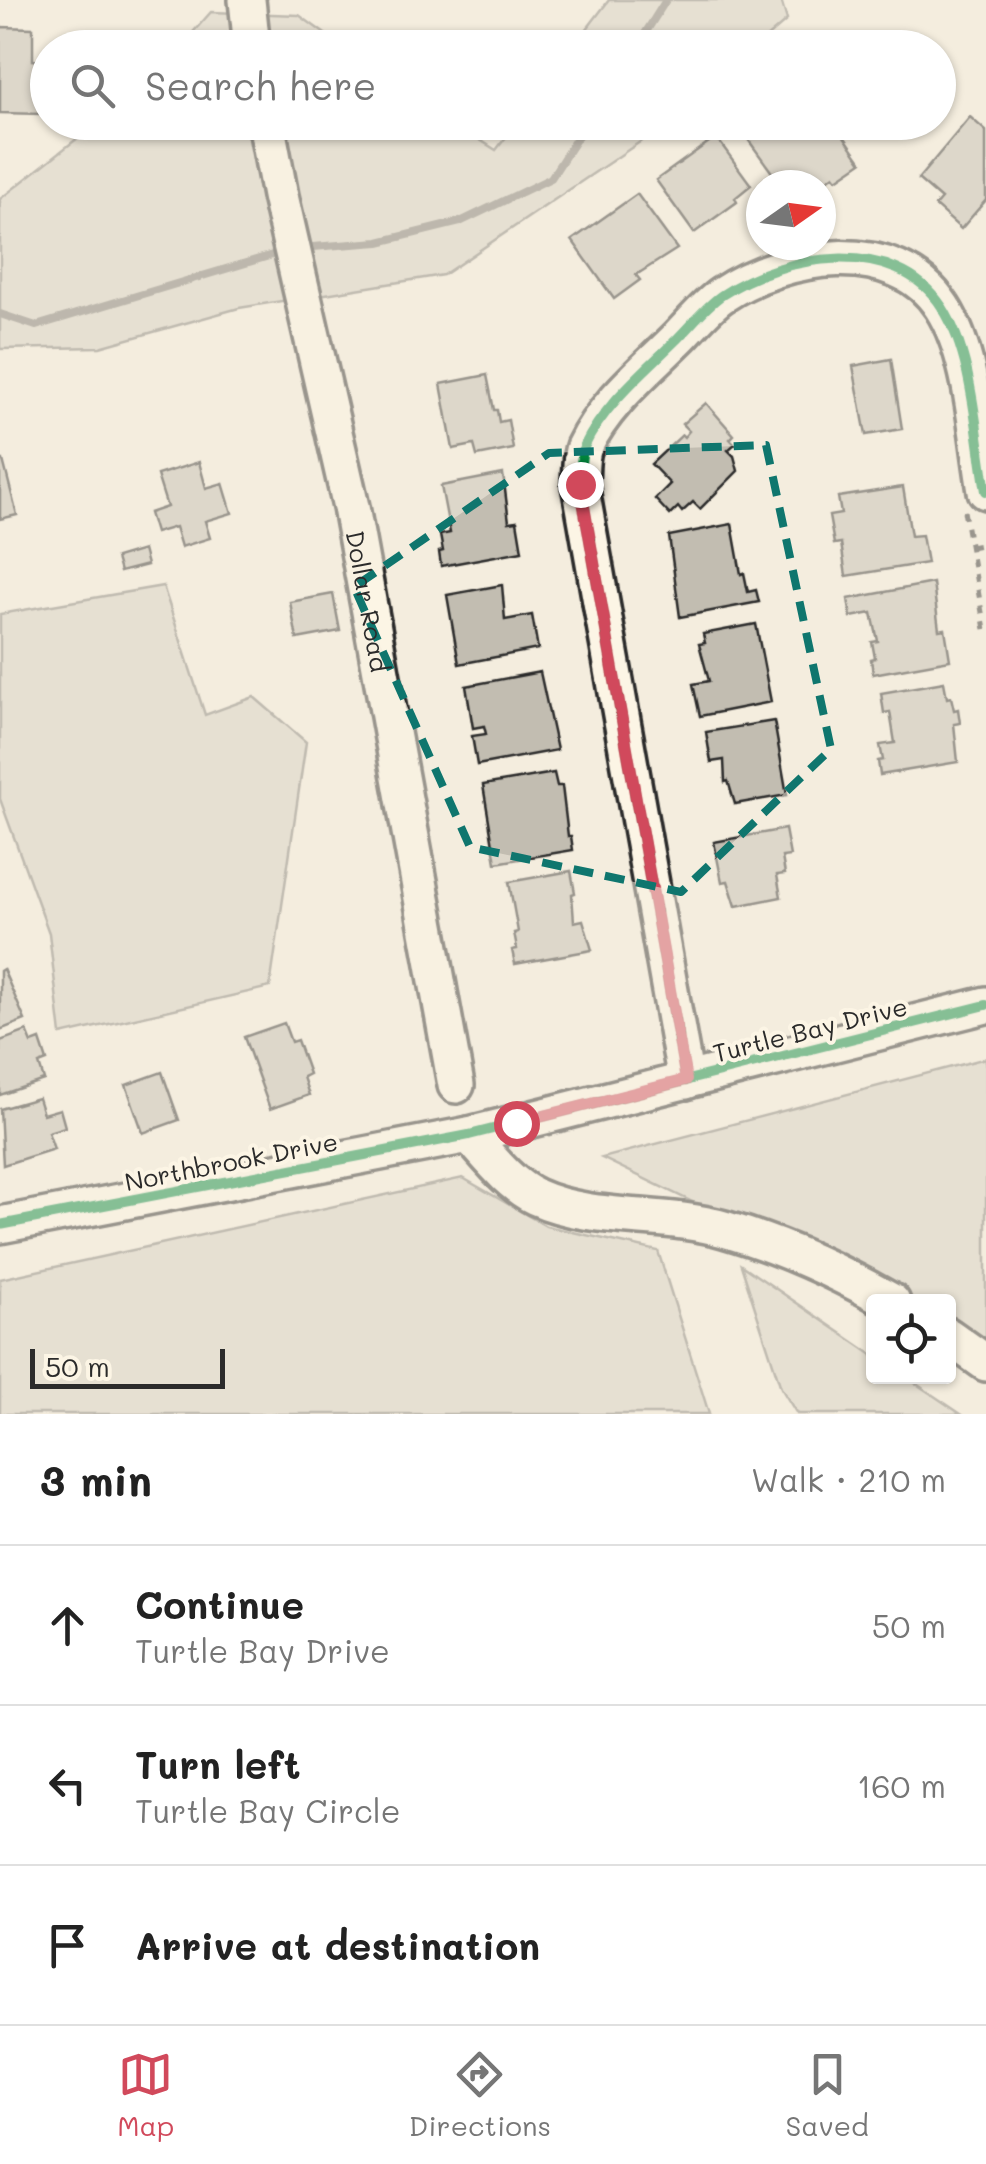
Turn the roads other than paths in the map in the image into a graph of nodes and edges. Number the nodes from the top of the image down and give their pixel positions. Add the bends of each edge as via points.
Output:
1 (248, 0) edge
2 (250, 30) edge
3 (270, 140) edge
4 (975, 500) edge
5 (986, 1005) edge
6 (686, 1080) junction
7 (456, 1085) dead end
8 (469, 1135) junction
9 (0, 1225) edge
10 (877, 1294) edge
11 (956, 1342) edge
12 (986, 1364) edge

1 - 2 street
3 - 7 street, Dollar Road via 351,507
4 - 6 street via 960,346 941,305 913,277 880,261 840,257 804,263 748,280 719,297 605,410 582,450 580,484
5 - 6 street, Turtle Bay Drive
6 - 8 street, Turtle Bay Drive
8 - 9 street, Northbrook Drive
8 - 10 street via 536,1196 725,1229 816,1262
11 - 12 street

